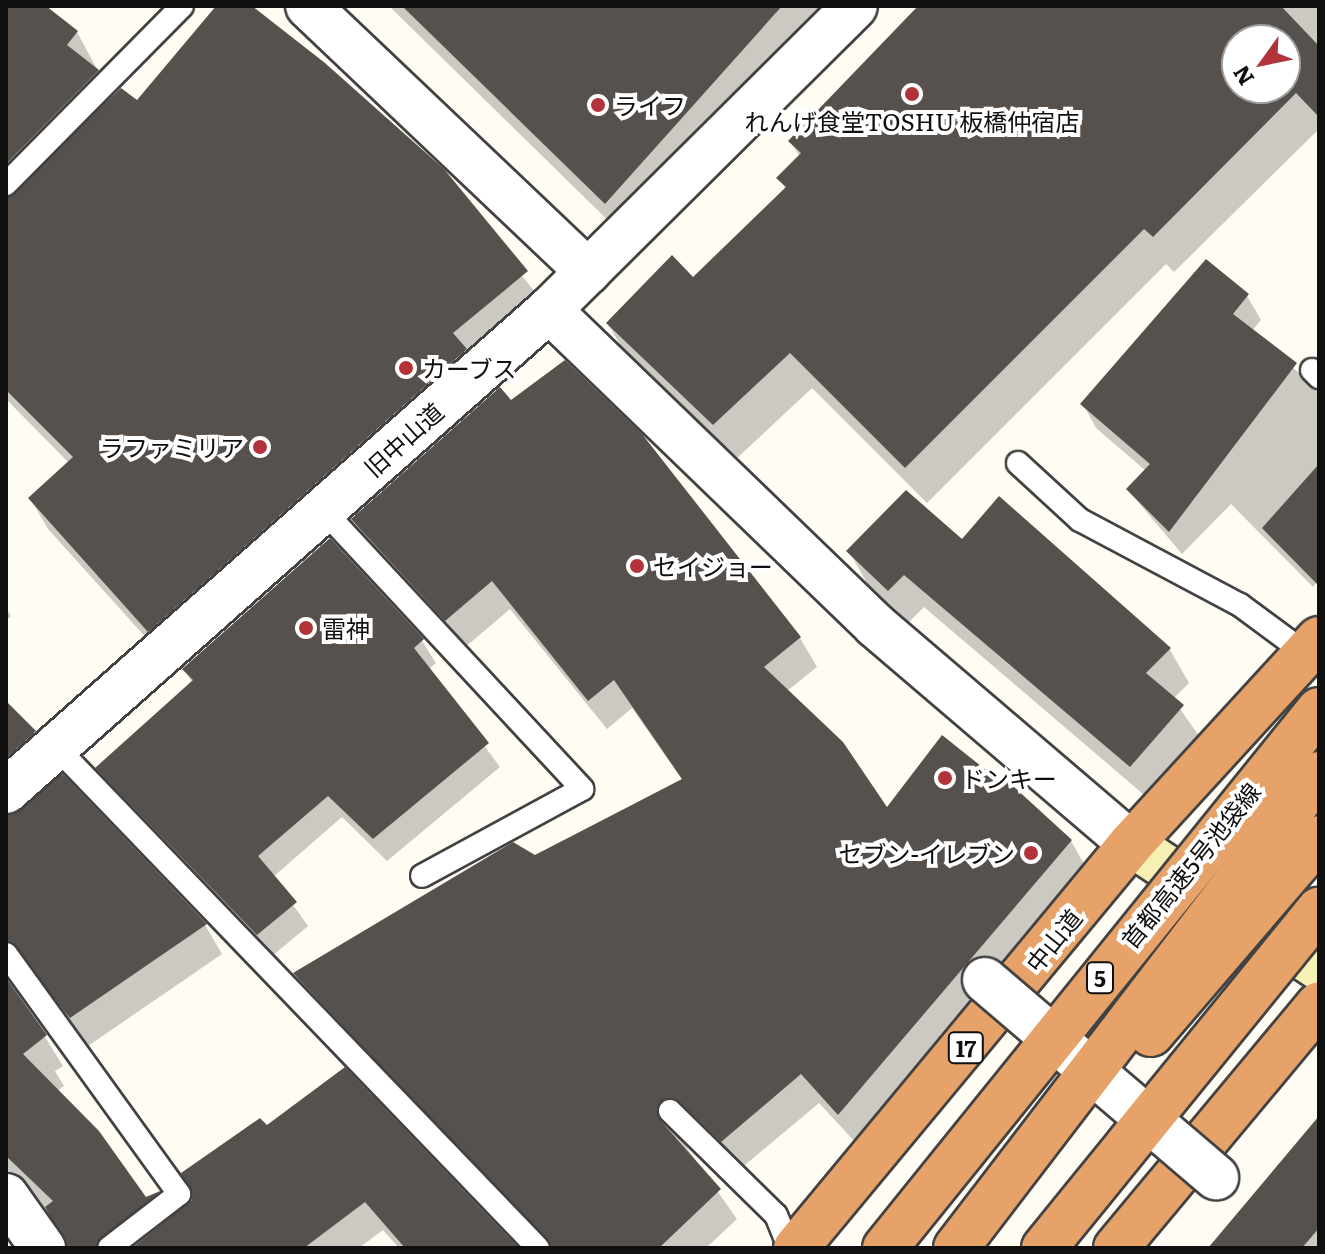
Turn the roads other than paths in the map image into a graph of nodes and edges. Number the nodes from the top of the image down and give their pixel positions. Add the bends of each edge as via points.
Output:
1 (182, 6) edge
2 (308, 6) edge
3 (855, 6) edge
4 (6, 184) edge
5 (588, 272) junction
6 (549, 310) junction
7 (1018, 463) dead end
8 (323, 510) junction
9 (1312, 646) edge
10 (1319, 710) edge
11 (56, 747) junction
12 (1319, 774) edge
13 (6, 791) edge
14 (1319, 838) edge
15 (1131, 844) junction
16 (422, 876) dead end
17 (1319, 910) edge
18 (6, 954) edge
19 (1319, 968) edge
20 (985, 980) dead end
21 (1319, 1004) edge
22 (670, 1111) dead end
23 (1216, 1177) dead end
24 (9, 1205) edge
25 (43, 1248) edge
26 (109, 1248) edge
27 (538, 1248) edge
28 (789, 1248) edge
29 (796, 1248) edge
30 (885, 1248) edge
31 (956, 1248) edge
32 (974, 1248) edge
33 (1044, 1248) edge
34 (1116, 1248) edge

1 - 4 lane
2 - 5 street
3 - 5 street, 旧中山道
5 - 6 street, 旧中山道
6 - 8 street, 旧中山道
6 - 15 street via 875,625
7 - 9 lane via 1080,520
8 - 11 street, 旧中山道
8 - 16 lane via 582,789
9 - 15 highway, 中山道 / 17
10 - 30 highway, 首都高速5号池袋線 / 5, bridge
11 - 13 street, 旧中山道
11 - 27 lane
12 - 31 highway, bridge
14 - 32 highway, bridge
15 - 19 street
15 - 29 highway, 中山道 / 17
17 - 33 highway, bridge
18 - 26 lane via 179,1194
20 - 23 street, bridge
21 - 34 highway
22 - 28 lane via 776,1215
24 - 25 street

